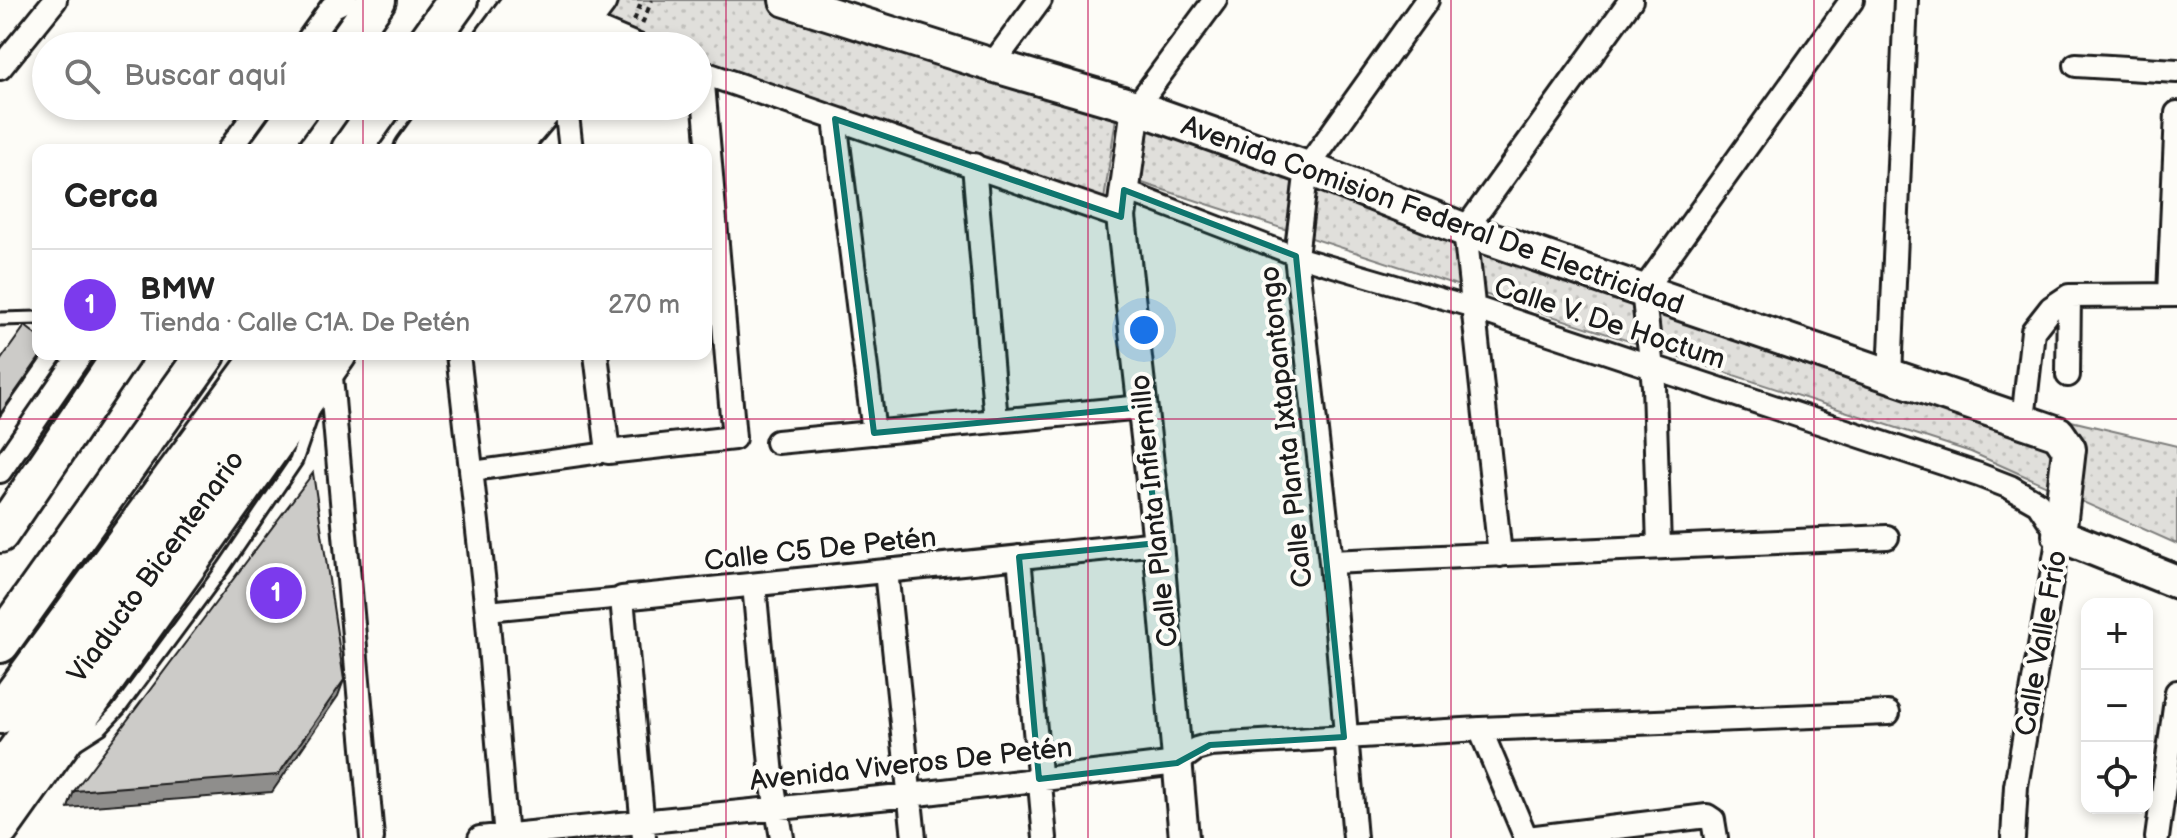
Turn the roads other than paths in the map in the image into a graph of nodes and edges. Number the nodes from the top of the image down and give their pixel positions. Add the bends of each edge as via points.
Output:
1 (55, 0) edge
2 (346, 0) edge
3 (377, 0) edge
4 (458, 0) edge
5 (524, 0) edge
6 (786, 0) edge
7 (1040, 0) edge
8 (1215, 0) edge
9 (1427, 0) edge
10 (1631, 0) edge
11 (1852, 0) edge
12 (1906, 0) edge
13 (820, 5) edge
14 (314, 32) edge
15 (354, 32) edge
16 (435, 32) edge
17 (500, 32) edge
18 (992, 65) junction
19 (2076, 65) dead end
20 (0, 68) edge
21 (2177, 71) edge
22 (712, 76) edge
23 (1136, 107) junction
24 (2177, 113) edge
25 (835, 119) junction
26 (251, 120) edge
27 (291, 120) edge
28 (372, 120) edge
29 (436, 120) edge
30 (481, 120) edge
31 (508, 120) edge
32 (543, 120) edge
33 (568, 120) edge
34 (705, 120) edge
35 (233, 144) edge
36 (273, 144) edge
37 (355, 144) edge
38 (418, 144) edge
39 (463, 144) edge
40 (490, 144) edge
41 (523, 144) edge
42 (570, 144) edge
43 (707, 144) edge
44 (974, 165) junction
45 (1307, 168) junction
46 (712, 196) edge
47 (1122, 203) junction
48 (1465, 230) junction
49 (1296, 256) junction
50 (1643, 291) junction
51 (2173, 295) edge
52 (2069, 296) junction
53 (1474, 308) junction
54 (32, 318) edge
55 (0, 319) edge
56 (77, 360) edge
57 (118, 360) edge
58 (202, 360) edge
59 (260, 360) edge
60 (459, 360) edge
61 (597, 360) edge
62 (326, 362) edge
63 (1652, 367) junction
64 (2068, 375) dead end
65 (1890, 376) junction
66 (1142, 407) junction
67 (2023, 420) junction
68 (996, 421) junction
69 (874, 433) junction
70 (777, 442) dead end
71 (2069, 449) joint
72 (608, 452) junction
73 (0, 471) edge
74 (473, 471) junction
75 (0, 534) edge
76 (2059, 535) junction
77 (1887, 537) dead end
78 (1158, 543) junction
79 (1659, 547) junction
80 (1500, 555) junction
81 (1019, 557) junction
82 (1331, 562) junction
83 (886, 571) junction
84 (2177, 582) edge
85 (754, 585) junction
86 (622, 598) junction
87 (487, 611) junction
88 (0, 643) edge
89 (2177, 692) edge
90 (1888, 713) dead end
91 (0, 714) edge
92 (1480, 729) junction
93 (1344, 737) junction
94 (1177, 763) junction
95 (28, 774) edge
96 (1039, 779) junction
97 (910, 795) junction
98 (777, 809) junction
99 (0, 829) edge
100 (643, 829) edge
101 (506, 837) edge
102 (17, 838) edge
103 (372, 838) edge
104 (480, 838) edge
105 (782, 838) edge
106 (914, 838) edge
107 (1045, 838) edge
108 (1184, 838) edge
109 (1355, 838) edge
110 (1527, 838) edge
111 (1716, 838) edge
112 (2013, 838) edge
113 (2157, 838) edge

1 - 20 street
2 - 14 street via 332,7
3 - 15 main road
4 - 16 highway
5 - 17 highway
6 - 13 main road, Avenida Comision Federal De Electricidad
7 - 18 street
8 - 23 street, Calle Planta Infiernillo
9 - 45 street, Calle Planta Ixtapantongo
10 - 48 street
11 - 50 street
12 - 65 street
13 - 18 main road, Avenida Comision Federal De Electricidad
18 - 23 main road, Avenida Comision Federal De Electricidad
19 - 21 street
22 - 25 street
23 - 45 main road, Avenida Comision Federal De Electricidad
23 - 47 street, Calle Planta Infiernillo
24 - 51 street
25 - 44 street
25 - 69 street
26 - 35 street
27 - 36 main road
28 - 37 highway
29 - 38 highway
30 - 39 highway
31 - 40 main road
32 - 41 street
33 - 42 street
34 - 43 street
44 - 47 street
44 - 68 street
45 - 48 main road, Avenida Comision Federal De Electricidad
45 - 49 street, Calle Planta Ixtapantongo
46 - 72 street via 735,435 730,440
47 - 49 street, Calle V. De Hoctum
47 - 66 street, Calle Planta Infiernillo
48 - 50 main road, Avenida Comision Federal De Electricidad
48 - 53 street
49 - 53 street, Calle V. De Hoctum
49 - 82 street, Calle Planta Ixtapantongo
50 - 63 street
50 - 65 main road, Avenida Comision Federal De Electricidad
51 - 52 street
52 - 64 street
52 - 67 street via 2043,315 2033,331
53 - 63 street, Calle V. De Hoctum
53 - 80 street
54 - 55 lane
56 - 73 street
57 - 75 main road
58 - 88 highway
59 - 91 highway
60 - 74 street
61 - 72 street
62 - 95 highway, Viaducto Bicentenario
62 - 95 main road via 188,591
62 - 103 street
63 - 76 street, Calle V. De Hoctum via 2010,487 2038,503
63 - 79 street
65 - 67 main road, Avenida Comision Federal De Electricidad
66 - 68 street
66 - 78 street, Calle Planta Infiernillo
67 - 71 main road, Avenida Comision Federal De Electricidad via 2058,433
68 - 69 street
69 - 70 street
71 - 76 main road, Calle Valle Frío
72 - 74 street
74 - 87 street
76 - 84 main road
76 - 112 street, Calle Valle Frío via 2016,786
77 - 79 street
78 - 81 street, Calle C5 De Petén
78 - 94 street, Calle Planta Infiernillo
79 - 80 street
80 - 82 street
81 - 83 street, Calle C5 De Petén
81 - 96 street
82 - 93 street, Calle Planta Ixtapantongo
83 - 85 street, Calle C5 De Petén
83 - 97 street
85 - 86 street, Calle C5 De Petén
85 - 98 street
86 - 87 street, Calle C5 De Petén
86 - 100 street
87 - 101 street
89 - 113 street
90 - 92 street, Avenida Viveros De Petén
92 - 93 street, Avenida Viveros De Petén
92 - 110 street
93 - 94 street, Avenida Viveros De Petén via 1210,745
93 - 109 street, Calle Planta Ixtapantongo
94 - 96 street, Avenida Viveros De Petén
94 - 108 street, Calle Planta Infiernillo
95 - 99 main road
95 - 102 main road
96 - 97 street, Avenida Viveros De Petén
96 - 107 street
97 - 98 street, Avenida Viveros De Petén
97 - 106 street
98 - 100 street, Avenida Viveros De Petén
98 - 105 street
100 - 101 street, Avenida Viveros De Petén
101 - 104 street, Avenida Viveros De Petén
110 - 111 street via 1707,816 1713,820

